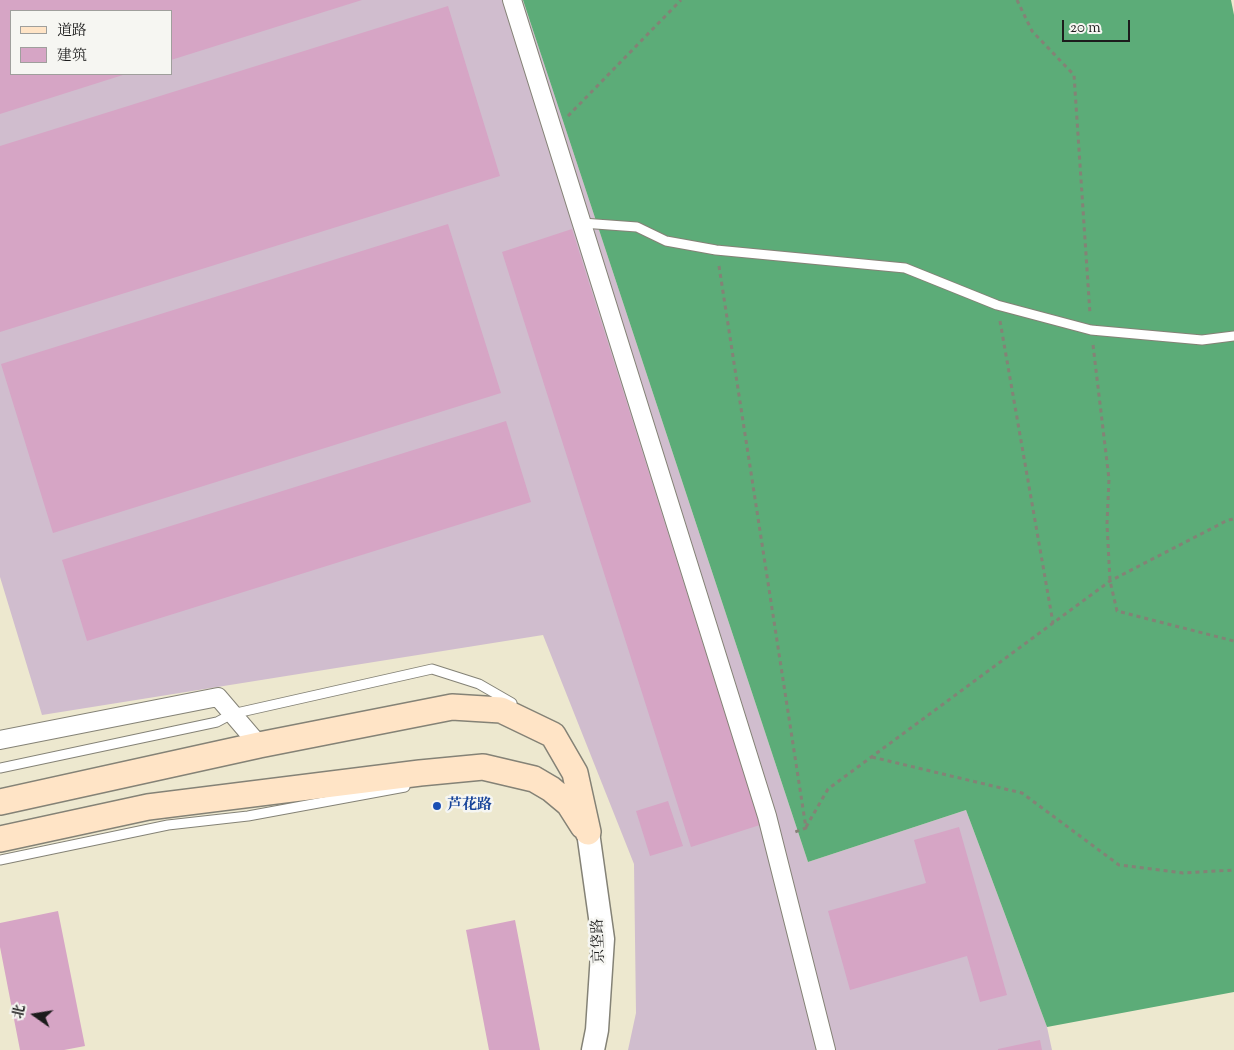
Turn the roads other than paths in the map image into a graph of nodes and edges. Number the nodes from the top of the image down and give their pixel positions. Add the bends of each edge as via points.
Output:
1 (512, 0) edge
2 (582, 223) junction
3 (1234, 336) edge
4 (232, 714) junction
5 (553, 736) junction
6 (0, 740) edge
7 (259, 745) junction
8 (483, 767) junction
9 (0, 768) edge
10 (431, 782) dead end
11 (412, 786) dead end
12 (0, 802) edge
13 (588, 832) junction
14 (0, 838) edge
15 (0, 860) edge
16 (593, 1050) edge
17 (826, 1050) edge

1 - 2 street
2 - 3 lane via 637,227 666,241 716,250 904,268 997,305 1091,330 1202,340
2 - 17 street via 767,816
4 - 5 lane via 432,669 479,684 516,706
4 - 6 street via 218,697
4 - 7 street
4 - 9 lane via 217,722
5 - 7 main road via 501,710 452,707
5 - 13 main road via 575,773
7 - 12 main road
8 - 10 lane
8 - 13 main road via 534,779 551,789 569,804
8 - 14 main road via 148,807
11 - 15 lane via 248,816 168,825
13 - 16 street, 京垡路 via 603,940

